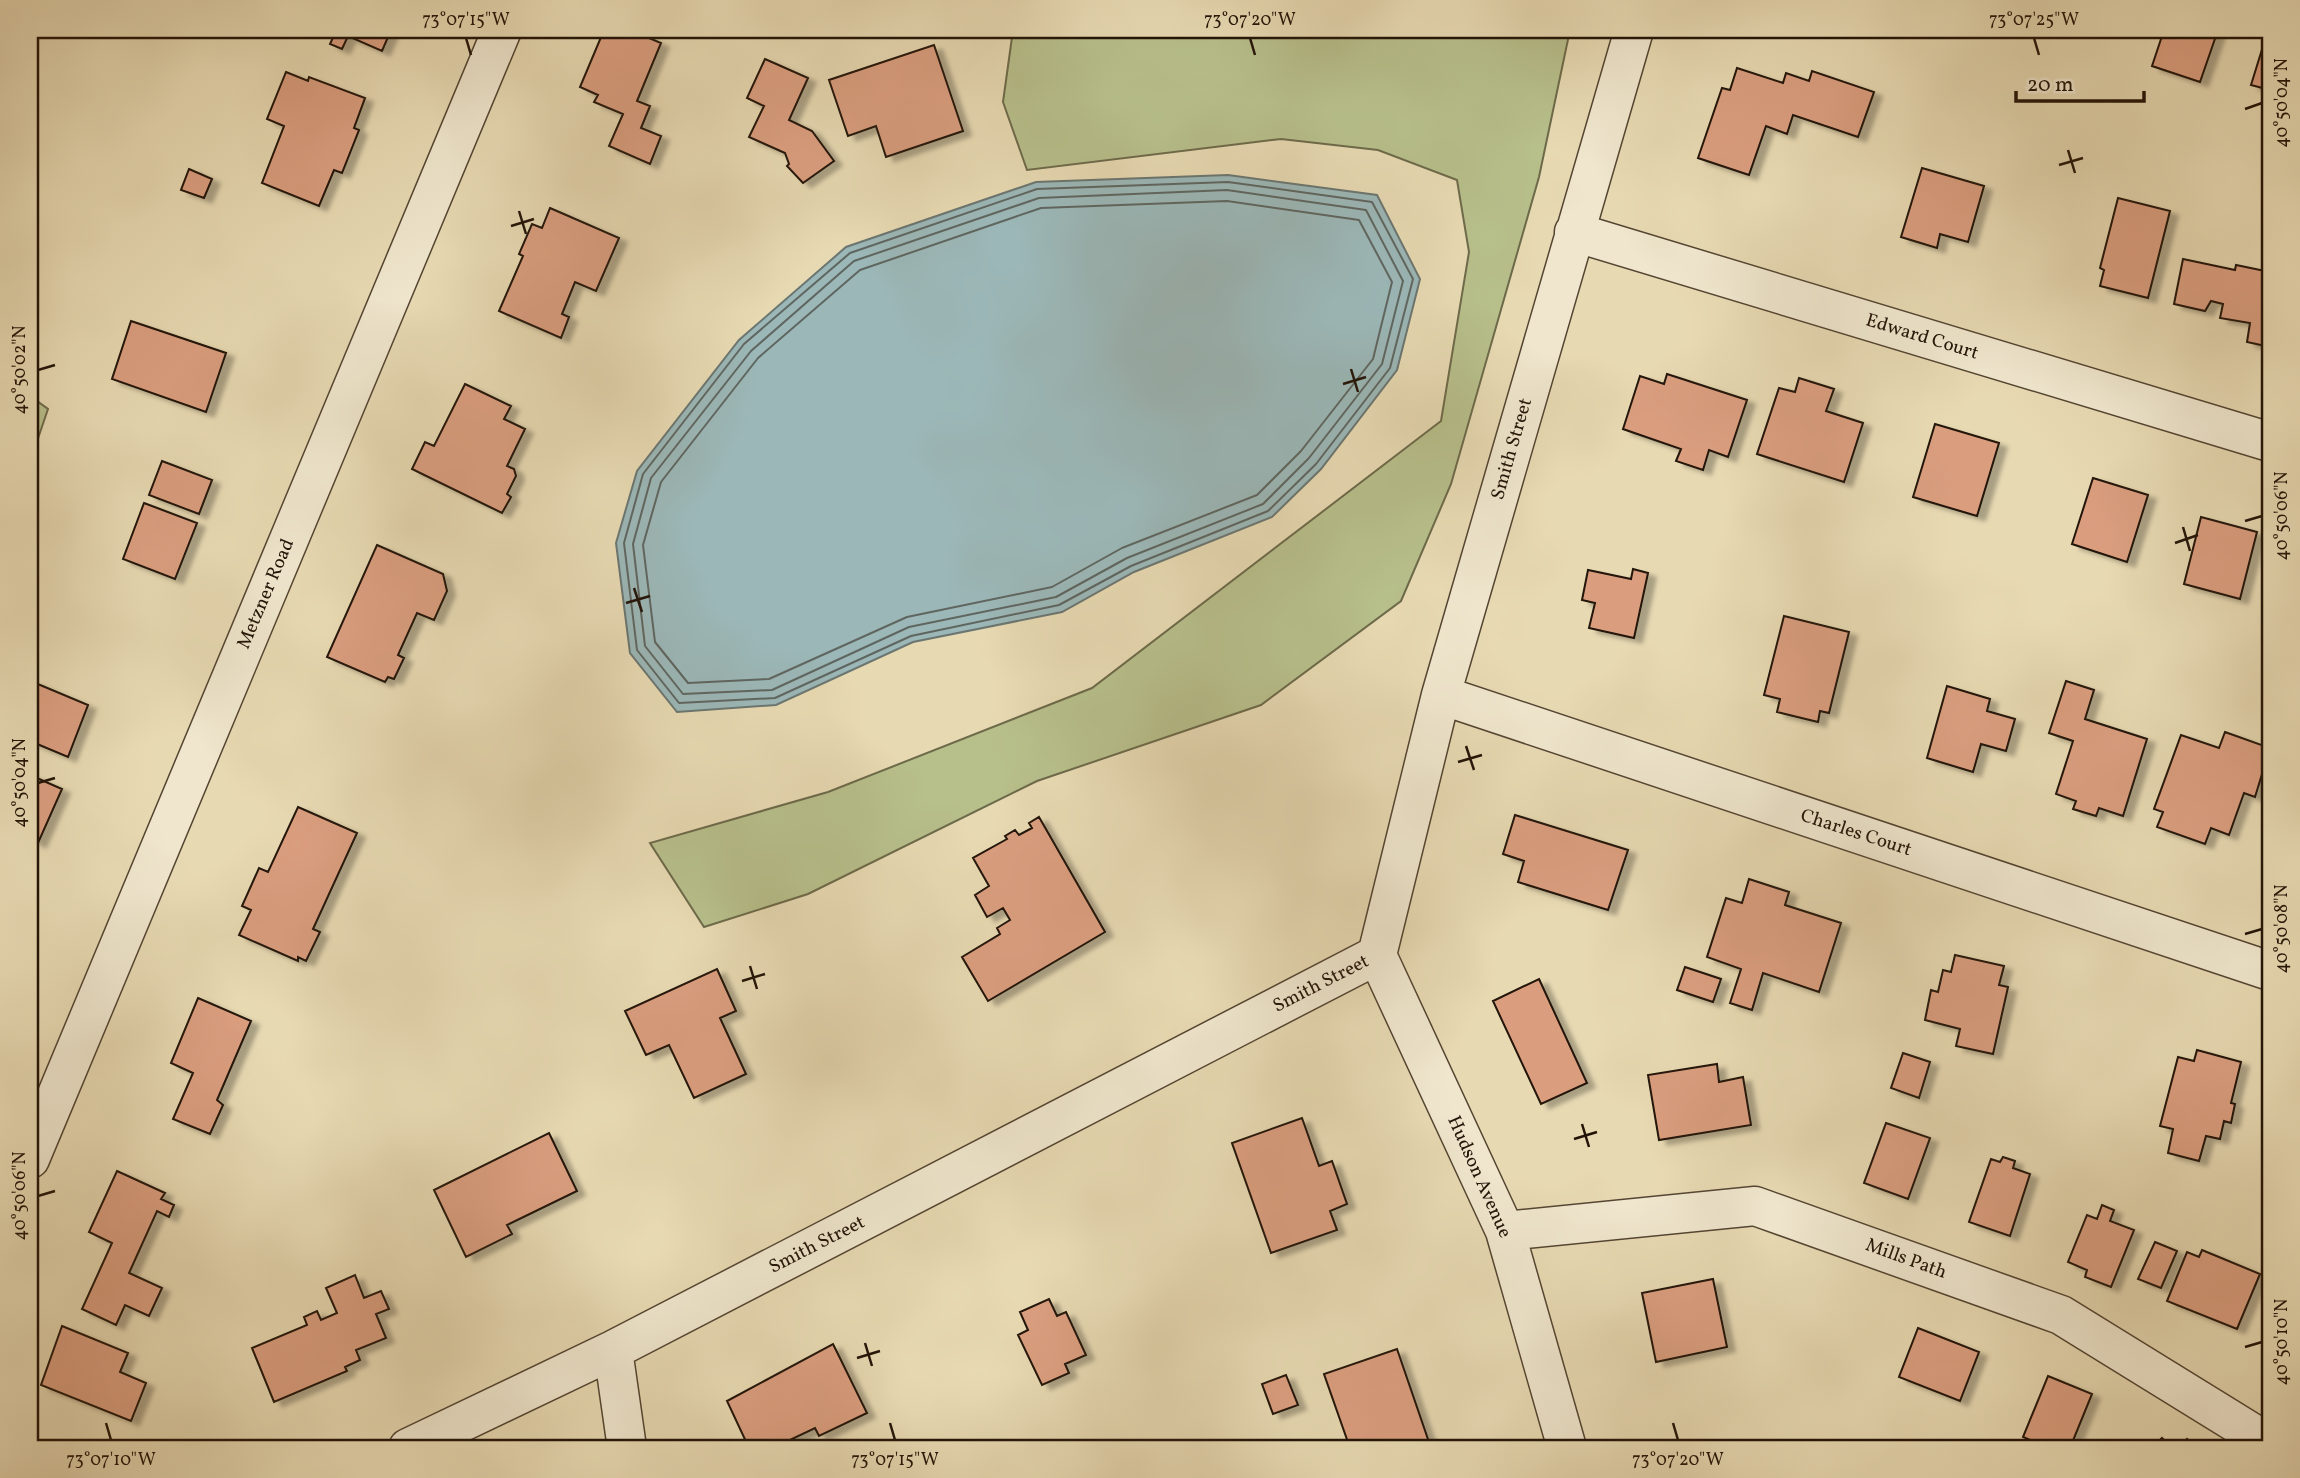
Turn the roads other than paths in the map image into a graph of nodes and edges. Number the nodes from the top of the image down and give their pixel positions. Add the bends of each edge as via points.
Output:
1 (502, 30) edge
2 (1634, 30) edge
3 (1574, 232) junction
4 (2270, 442) edge
5 (1441, 695) junction
6 (1377, 955) junction
7 (2270, 971) edge
8 (30, 1159) edge
9 (1506, 1231) junction
10 (613, 1350) junction
11 (2270, 1444) edge
12 (408, 1448) edge
13 (627, 1448) edge
14 (1567, 1448) edge

1 - 8 street, Metzner Road
2 - 3 street, Smith Street
3 - 4 street, Edward Court
3 - 5 street, Smith Street
5 - 6 street, Smith Street
5 - 7 street, Charles Court
6 - 9 street, Hudson Avenue
6 - 10 street, Smith Street
9 - 11 street, Mills Path via 1755,1206 2062,1315
9 - 14 street, Hudson Avenue
10 - 12 street, Smith Street
10 - 13 street

